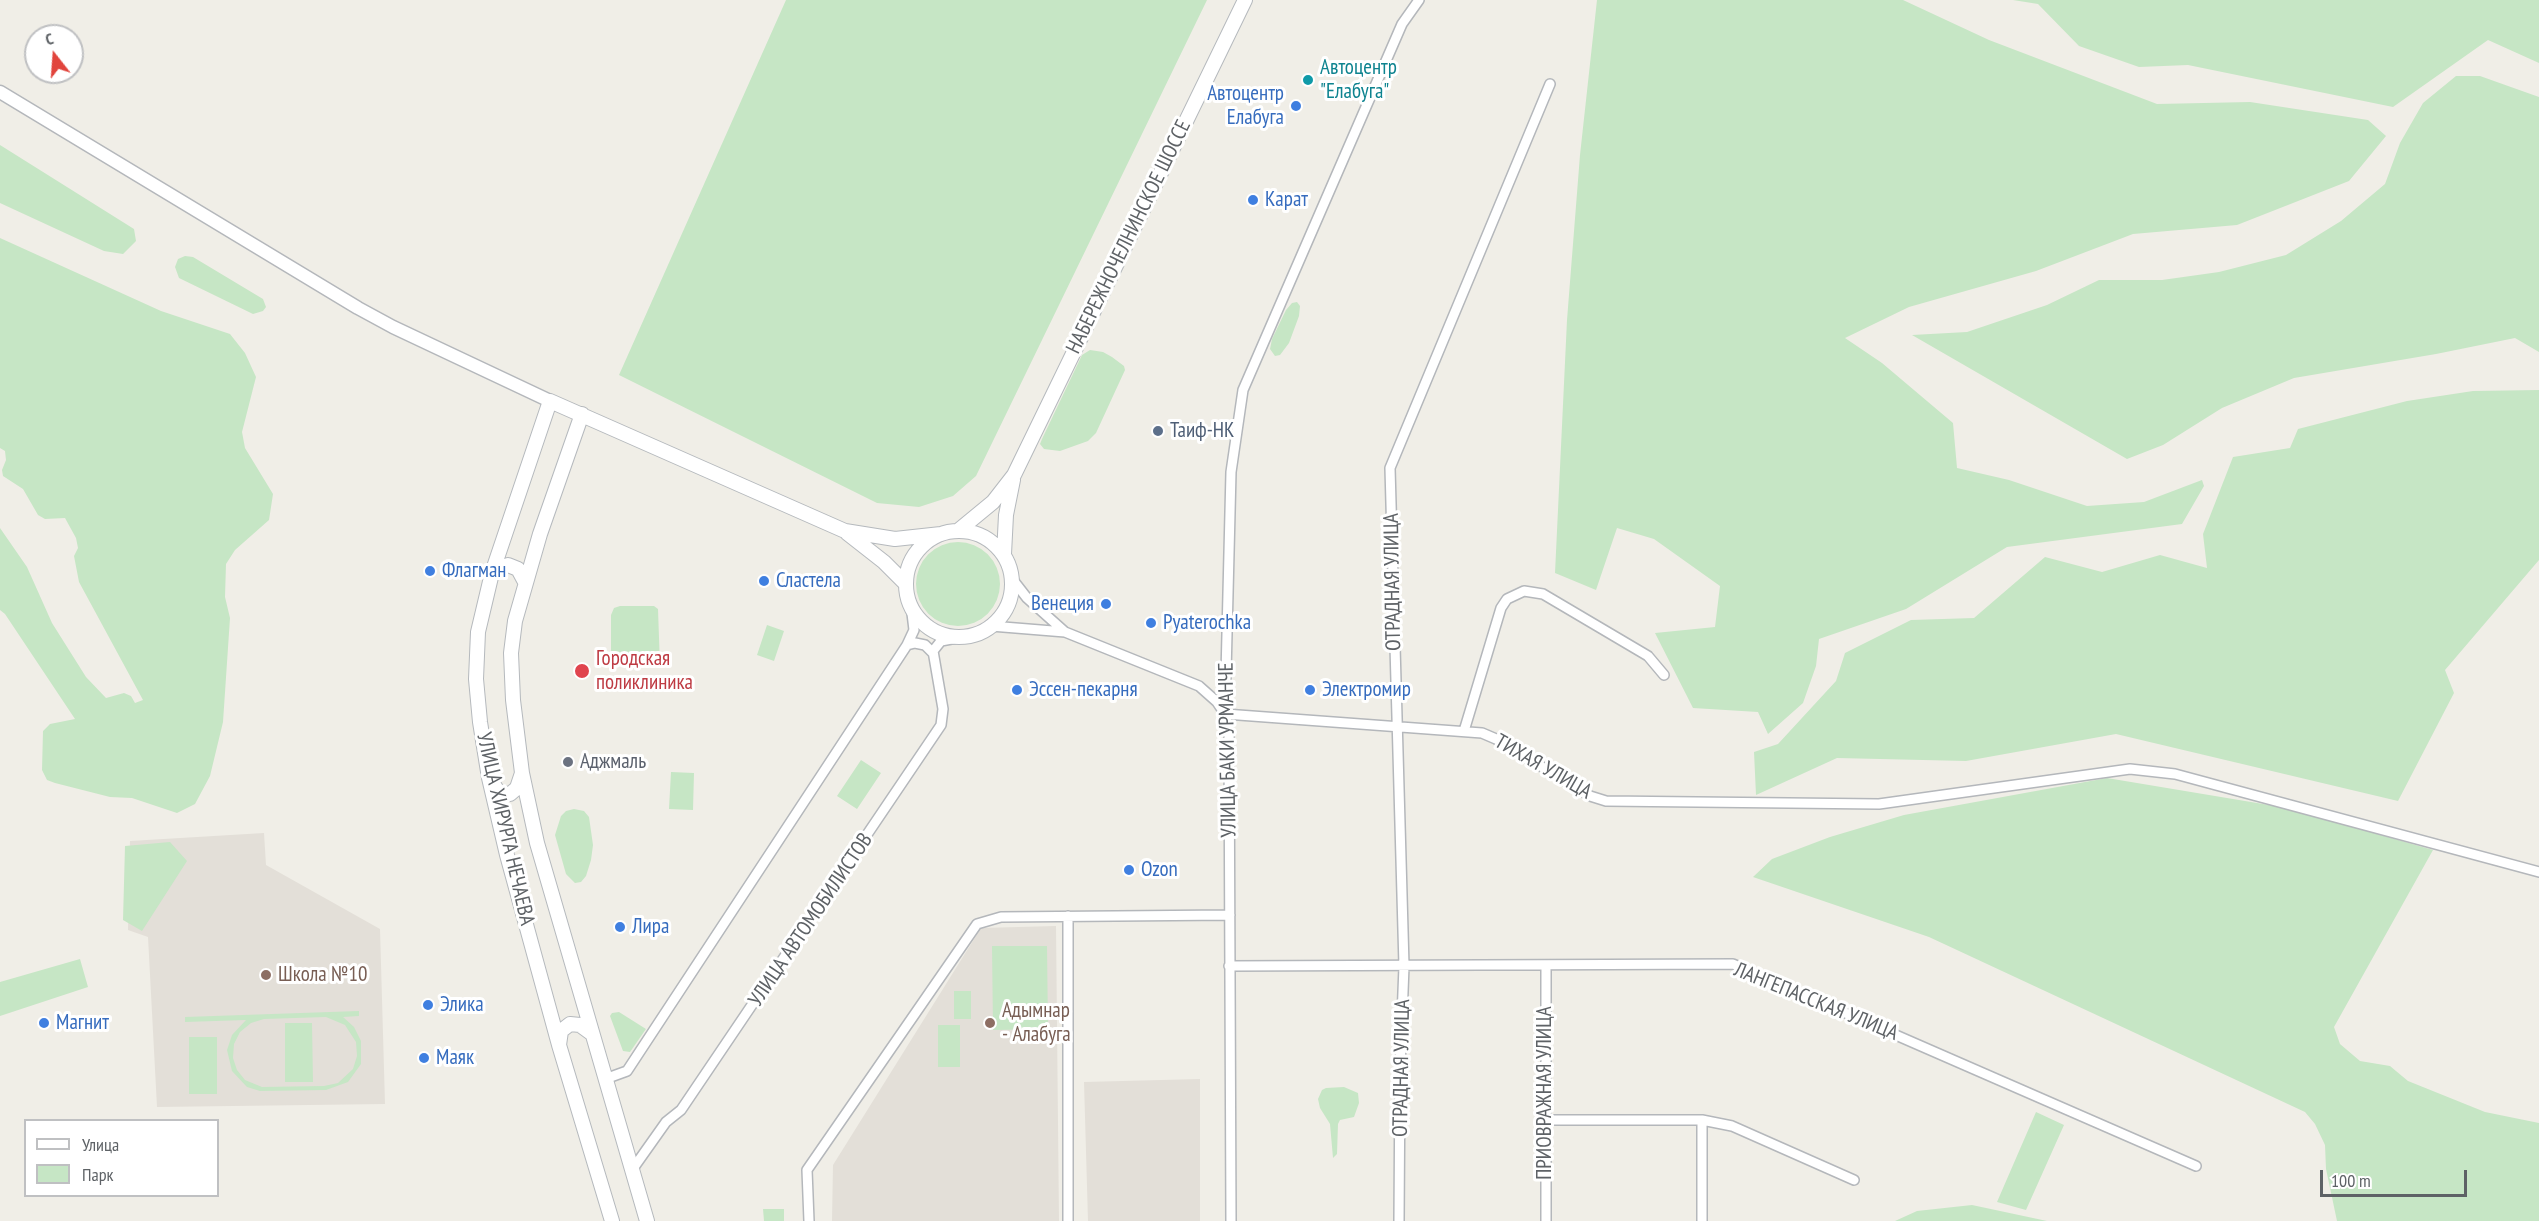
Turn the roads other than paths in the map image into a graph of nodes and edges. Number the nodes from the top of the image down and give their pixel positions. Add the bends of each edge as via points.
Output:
1 (1245, 0) edge
2 (1419, 0) edge
3 (1550, 84) dead end
4 (0, 92) edge
5 (550, 401) junction
6 (582, 414) junction
7 (1014, 475) junction
8 (959, 530) junction
9 (845, 531) junction
10 (941, 534) junction
11 (1004, 554) junction
12 (492, 573) junction
13 (1013, 580) junction
14 (525, 582) junction
15 (906, 584) junction
16 (911, 605) junction
17 (992, 626) junction
18 (1065, 632) junction
19 (967, 636) junction
20 (907, 645) junction
21 (933, 653) junction
22 (1664, 675) dead end
23 (1225, 714) junction
24 (1396, 726) junction
25 (1464, 731) junction
26 (522, 773) junction
27 (489, 778) junction
28 (2539, 872) edge
29 (1230, 915) junction
30 (1068, 916) junction
31 (1229, 966) junction
32 (1404, 966) junction
33 (1546, 966) junction
34 (591, 1033) junction
35 (559, 1045) junction
36 (605, 1079) junction
37 (1545, 1120) junction
38 (1702, 1120) junction
39 (2196, 1166) dead end
40 (632, 1170) junction
41 (1854, 1180) dead end
42 (612, 1221) edge
43 (647, 1221) edge
44 (809, 1221) edge
45 (1068, 1221) edge
46 (1231, 1221) edge
47 (1400, 1221) edge
48 (1546, 1221) edge
49 (1702, 1221) edge

1 - 7 main road, НАБЕРЕЖНОЧЕЛНИНСКОЕ ШОССЕ
2 - 23 street, УЛИЦА БАКИ УРМАНЧЕ via 1402,24 1244,390 1231,472
3 - 24 street, ОТРАДНАЯ УЛИЦА via 1390,468
4 - 5 street via 358,308
5 - 6 main road
5 - 12 main road, УЛИЦА ХИРУРГА НЕЧАЕВА
6 - 9 main road
6 - 14 main road, УЛИЦА ХИРУРГА НЕЧАЕВА
7 - 8 main road, НАБЕРЕЖНОЧЕЛНИНСКОЕ ШОССЕ via 993,502
7 - 11 main road, НАБЕРЕЖНОЧЕЛНИНСКОЕ ШОССЕ
8 - 10 main road
8 - 11 main road via 985,537
9 - 10 main road via 895,539
9 - 15 main road
10 - 15 main road via 916,554
11 - 13 main road
12 - 14 main road via 508,565 518,569
12 - 27 main road, УЛИЦА ХИРУРГА НЕЧАЕВА via 476,653 480,722
13 - 17 main road via 1008,606
13 - 18 street
14 - 26 main road, УЛИЦА ХИРУРГА НЕЧАЕВА via 512,652 514,720
15 - 16 main road
16 - 19 main road via 924,624 934,630
16 - 20 street via 914,630
17 - 18 street
17 - 19 main road
18 - 23 street via 1199,686 1218,702
19 - 21 street via 941,641
20 - 21 street via 920,644
20 - 36 street via 627,1071
21 - 40 street, УЛИЦА АВТОМОБИЛИСТОВ via 943,709 941,725 681,1110 666,1122
22 - 25 street via 1648,656 1543,594 1515,593 1501,608
23 - 24 street, ТИХАЯ УЛИЦА
23 - 29 street, УЛИЦА БАКИ УРМАНЧЕ via 1229,736
24 - 25 street, ТИХАЯ УЛИЦА
24 - 32 street, ОТРАДНАЯ УЛИЦА
25 - 28 street, ТИХАЯ УЛИЦА via 1496,739 1590,796 1606,801 1879,804 2130,769 2175,774
26 - 27 main road via 518,788 510,794 499,793
26 - 34 main road, УЛИЦА ХИРУРГА НЕЧАЕВА via 537,843
27 - 35 main road, УЛИЦА ХИРУРГА НЕЧАЕВА
29 - 30 street
29 - 31 street, УЛИЦА БАКИ УРМАНЧЕ
30 - 44 street via 1001,917 977,924 807,1170
30 - 45 street
31 - 32 street, ЛАНГЕПАССКАЯ УЛИЦА
31 - 46 street, УЛИЦА БАКИ УРМАНЧЕ
32 - 33 street, ЛАНГЕПАССКАЯ УЛИЦА
32 - 47 street, ОТРАДНАЯ УЛИЦА
33 - 37 street, ПРИОВРАЖНАЯ УЛИЦА
33 - 39 street, ЛАНГЕПАССКАЯ УЛИЦА via 1733,964
34 - 35 main road via 580,1025 570,1024 561,1031
34 - 36 main road, УЛИЦА ХИРУРГА НЕЧАЕВА
35 - 42 main road, УЛИЦА ХИРУРГА НЕЧАЕВА
36 - 40 main road, УЛИЦА ХИРУРГА НЕЧАЕВА
37 - 38 street
37 - 48 street, ПРИОВРАЖНАЯ УЛИЦА
38 - 41 street via 1732,1126
38 - 49 street
40 - 43 main road, УЛИЦА ХИРУРГА НЕЧАЕВА

